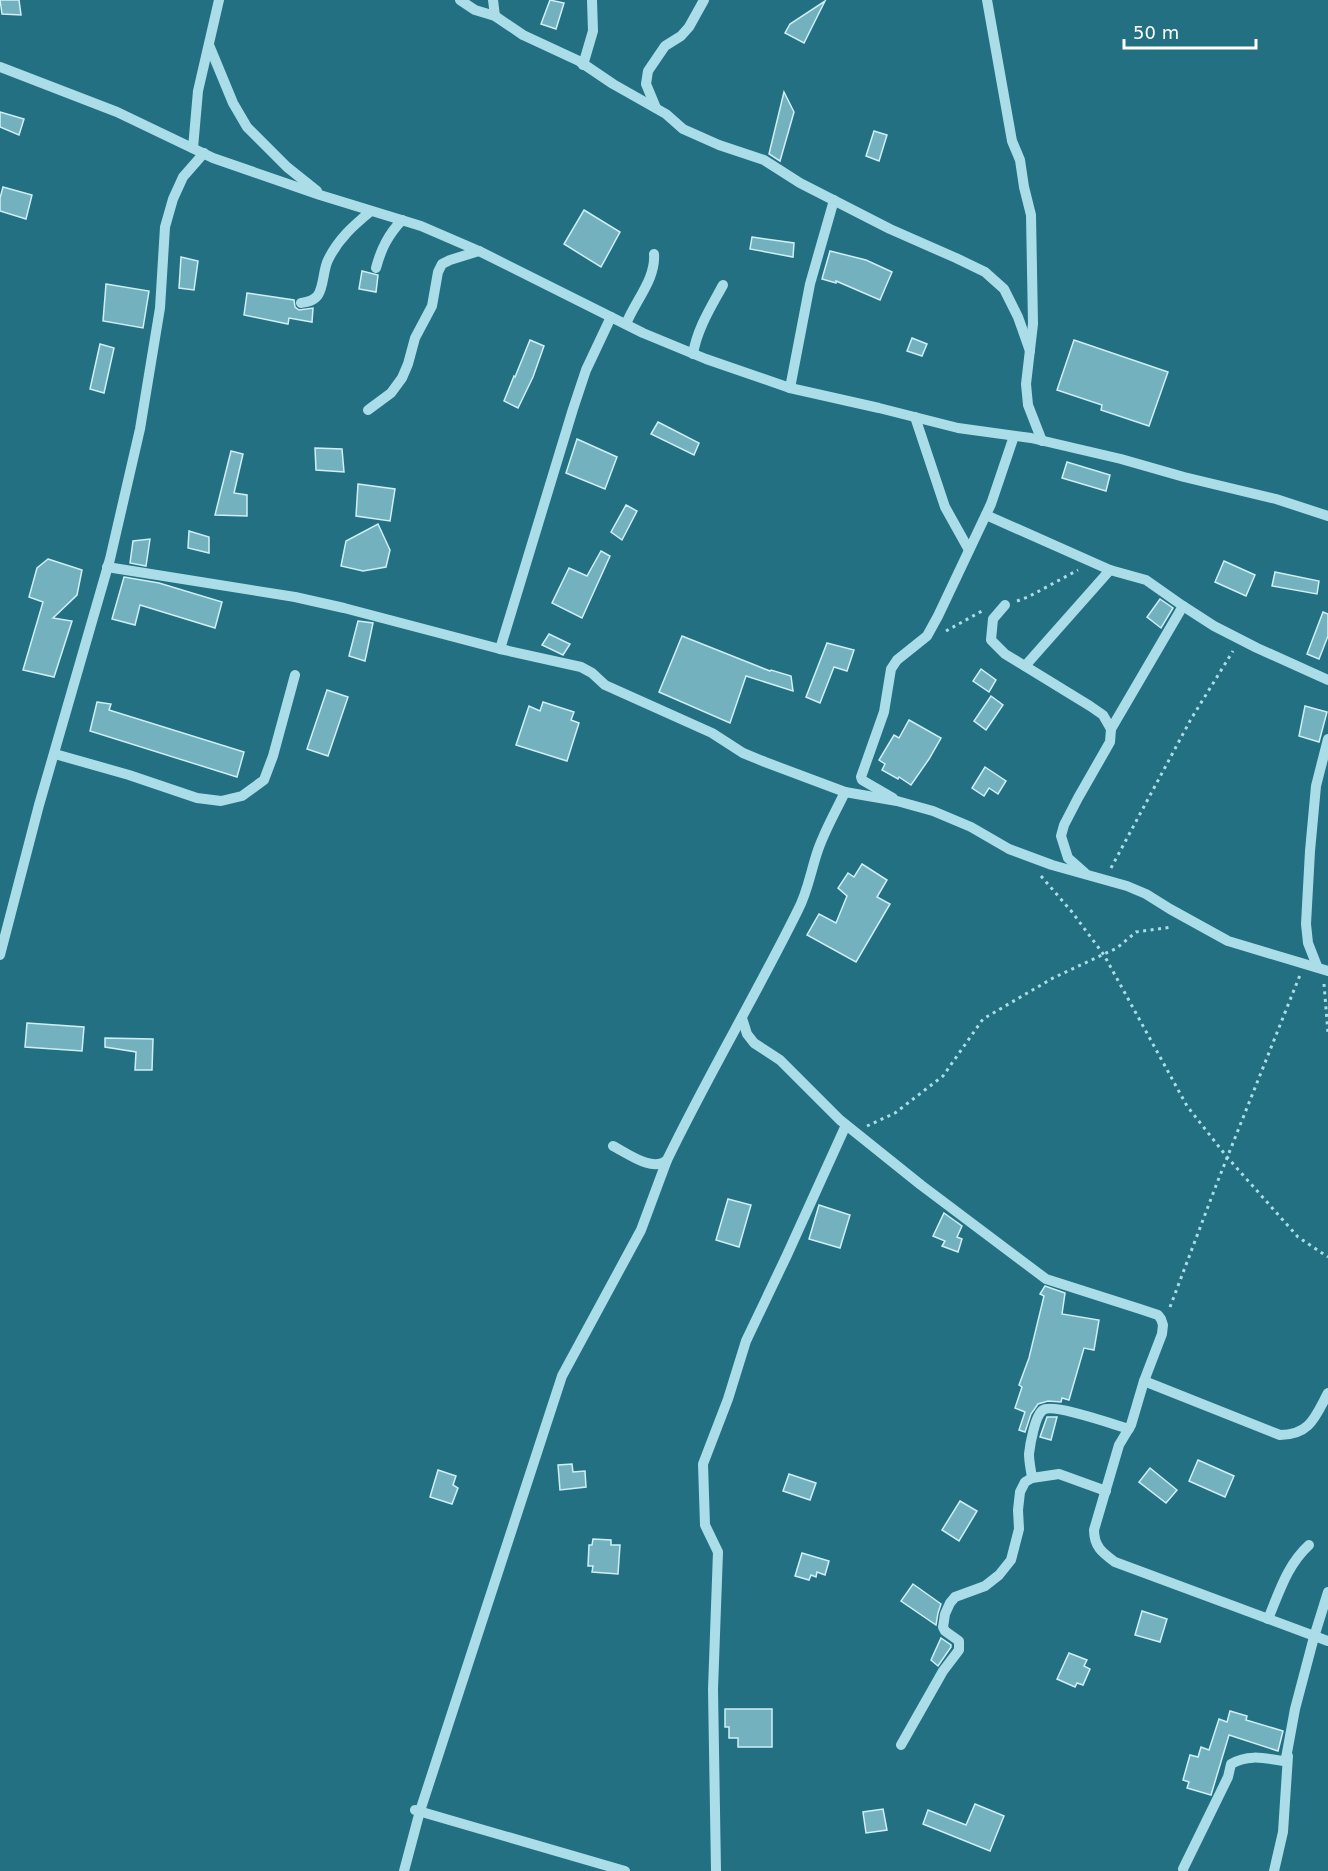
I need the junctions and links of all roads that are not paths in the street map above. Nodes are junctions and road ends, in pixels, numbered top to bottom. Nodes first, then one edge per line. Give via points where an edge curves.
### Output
1 (219, 0) edge
2 (459, 0) edge
3 (493, 0) edge
4 (592, 0) edge
5 (704, 0) edge
6 (987, 0) edge
7 (495, 16) junction
8 (209, 45) junction
9 (584, 65) junction
10 (0, 67) edge
11 (656, 108) junction
12 (193, 148) junction
13 (204, 153) junction
14 (325, 197) junction
15 (834, 200) junction
16 (371, 211) junction
17 (402, 220) junction
18 (479, 251) junction
19 (654, 254) dead end
20 (376, 268) dead end
21 (723, 285) dead end
22 (301, 303) dead end
23 (611, 317) junction
24 (626, 324) junction
25 (1030, 351) junction
26 (693, 354) junction
27 (789, 388) junction
28 (369, 410) dead end
29 (915, 417) junction
30 (1014, 436) junction
31 (1042, 441) junction
32 (986, 515) junction
33 (1328, 516) edge
34 (969, 550) junction
35 (107, 567) junction
36 (1110, 570) junction
37 (1005, 605) road end
38 (1183, 606) junction
39 (500, 649) junction
40 (1025, 666) junction
41 (295, 675) dead end
42 (1328, 680) edge
43 (1111, 729) junction
44 (1327, 745) edge
45 (54, 754) junction
46 (845, 792) junction
47 (897, 801) junction
48 (1086, 875) junction
49 (0, 955) edge
50 (1323, 969) edge
51 (742, 1018) junction
52 (850, 1129) junction
53 (613, 1146) dead end
54 (667, 1160) junction
55 (1144, 1381) junction
56 (1328, 1393) edge
57 (1129, 1429) junction
58 (1032, 1478) junction
59 (1106, 1491) junction
60 (1309, 1545) dead end
61 (1328, 1592) edge
62 (1268, 1620) junction
63 (1314, 1637) junction
64 (1328, 1641) edge
65 (901, 1745) dead end
66 (1288, 1750) junction
67 (417, 1810) junction
68 (593, 1866) edge
69 (1183, 1869) dead end
70 (404, 1871) edge
71 (625, 1871) edge
72 (716, 1871) edge
73 (1274, 1871) edge

1 - 8 street
2 - 7 street
3 - 7 street
4 - 9 street via 593,31
5 - 11 street via 689,27 665,46 648,70 646,84
6 - 25 street via 1012,141 1020,160 1031,215
7 - 9 street via 523,35
8 - 12 street via 198,91
8 - 14 street via 247,127 287,167
9 - 11 street
10 - 12 street via 117,112
11 - 15 street via 683,129 764,160
12 - 13 street
13 - 14 street
13 - 35 street via 183,177 165,227 160,308 140,429
14 - 16 street
15 - 25 street via 986,272 1004,289
15 - 27 street via 810,284
16 - 17 street
16 - 22 street via 340,241 328,260 318,295
17 - 18 street
17 - 20 street via 390,234
18 - 23 street
18 - 28 street via 442,264 432,306 415,338 402,378 391,393
19 - 24 street via 652,274
21 - 26 street via 700,328
23 - 24 street
23 - 39 street via 576,399
24 - 26 street
25 - 31 street via 1028,405
26 - 27 street
27 - 29 street
29 - 30 street
29 - 34 street via 945,507
30 - 31 street
30 - 32 street
31 - 33 street
32 - 34 street
32 - 36 street
34 - 47 street via 927,636 891,669 884,712 861,777
35 - 39 street via 295,597
35 - 45 street
36 - 38 street via 1146,580
36 - 40 street
37 - 40 street via 993,619 990,640
38 - 42 street via 1214,626
38 - 43 street
39 - 46 street via 581,667 604,685 712,733 743,753
40 - 43 street via 1103,715
41 - 45 street via 264,780 242,796 221,801 197,798
43 - 48 street via 1110,742 1061,836 1068,858
44 - 50 street via 1316,786 1306,924 1308,943
45 - 49 street
46 - 47 street
46 - 51 street via 822,841 800,908
47 - 48 street via 961,823 1009,849
48 - 50 street via 1146,894 1228,941
51 - 52 street via 754,1043 780,1060
51 - 54 street
52 - 55 street via 1046,1279 1158,1316 1162,1334
52 - 72 street via 746,1341 704,1464 705,1525 717,1552 713,1689
53 - 54 street via 644,1162 657,1165
54 - 67 street via 641,1230 562,1376
55 - 56 street via 1280,1435 1293,1435 1307,1428
55 - 57 street
57 - 58 street via 1051,1407 1043,1410 1029,1452
57 - 59 street via 1119,1445
58 - 59 street via 1059,1474
58 - 65 street via 1020,1492 1019,1529 1011,1560 985,1586 955,1597 950,1603 943,1627 959,1641 959,1650
59 - 62 street via 1094,1538 1106,1556
60 - 62 street via 1290,1569
61 - 63 street
62 - 63 street
63 - 64 street
63 - 66 street
66 - 69 street via 1283,1761 1244,1757 1231,1764
66 - 73 street via 1283,1832
67 - 68 street
67 - 70 street
68 - 71 street

